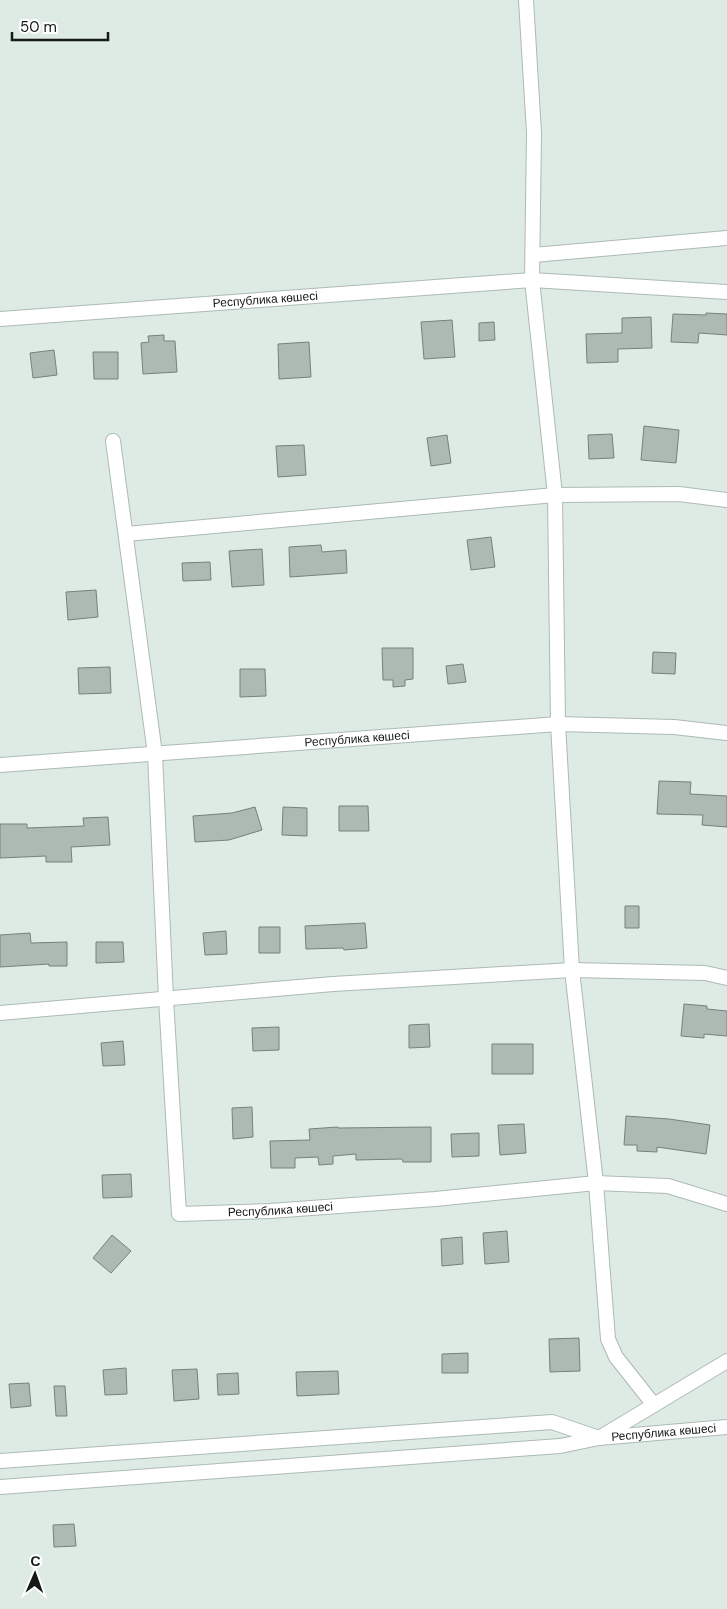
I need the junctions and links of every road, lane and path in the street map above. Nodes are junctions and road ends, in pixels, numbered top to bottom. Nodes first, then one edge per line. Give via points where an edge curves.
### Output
1 (526, 0) edge
2 (727, 238) edge
3 (533, 255) junction
4 (532, 280) junction
5 (727, 292) edge
6 (0, 319) edge
7 (113, 440) dead end
8 (555, 494) junction
9 (727, 500) edge
10 (126, 534) junction
11 (558, 724) junction
12 (727, 733) edge
13 (155, 754) junction
14 (0, 765) edge
15 (572, 970) junction
16 (727, 978) edge
17 (166, 999) junction
18 (0, 1013) edge
19 (596, 1183) junction
20 (727, 1204) edge
21 (727, 1361) edge
22 (654, 1405) junction
23 (727, 1427) edge
24 (600, 1438) junction
25 (0, 1461) edge
26 (0, 1486) edge

1 - 3 street via 534,133
2 - 3 street
3 - 4 street
4 - 5 street, Республика көшесі
4 - 6 street, Республика көшесі
4 - 8 street
7 - 10 street, Республика көшесі
8 - 9 street via 679,494
8 - 10 street
8 - 11 street
10 - 13 street, Республика көшесі
11 - 12 street, Республика көшесі via 674,726
11 - 13 street, Республика көшесі
11 - 15 street
13 - 14 street, Республика көшесі
13 - 17 street, Республика көшесі
15 - 16 street via 705,973
15 - 17 street via 333,984
15 - 19 street
17 - 18 street
17 - 19 street, Республика көшесі via 179,1214 425,1200
19 - 20 street, Республика көшесі via 668,1186
19 - 22 street via 608,1339 616,1357
21 - 22 street, Республика көшесі
22 - 24 street, Республика көшесі
23 - 24 street, Республика көшесі
24 - 25 street, Республика көшесі via 552,1422
24 - 26 street via 560,1446

